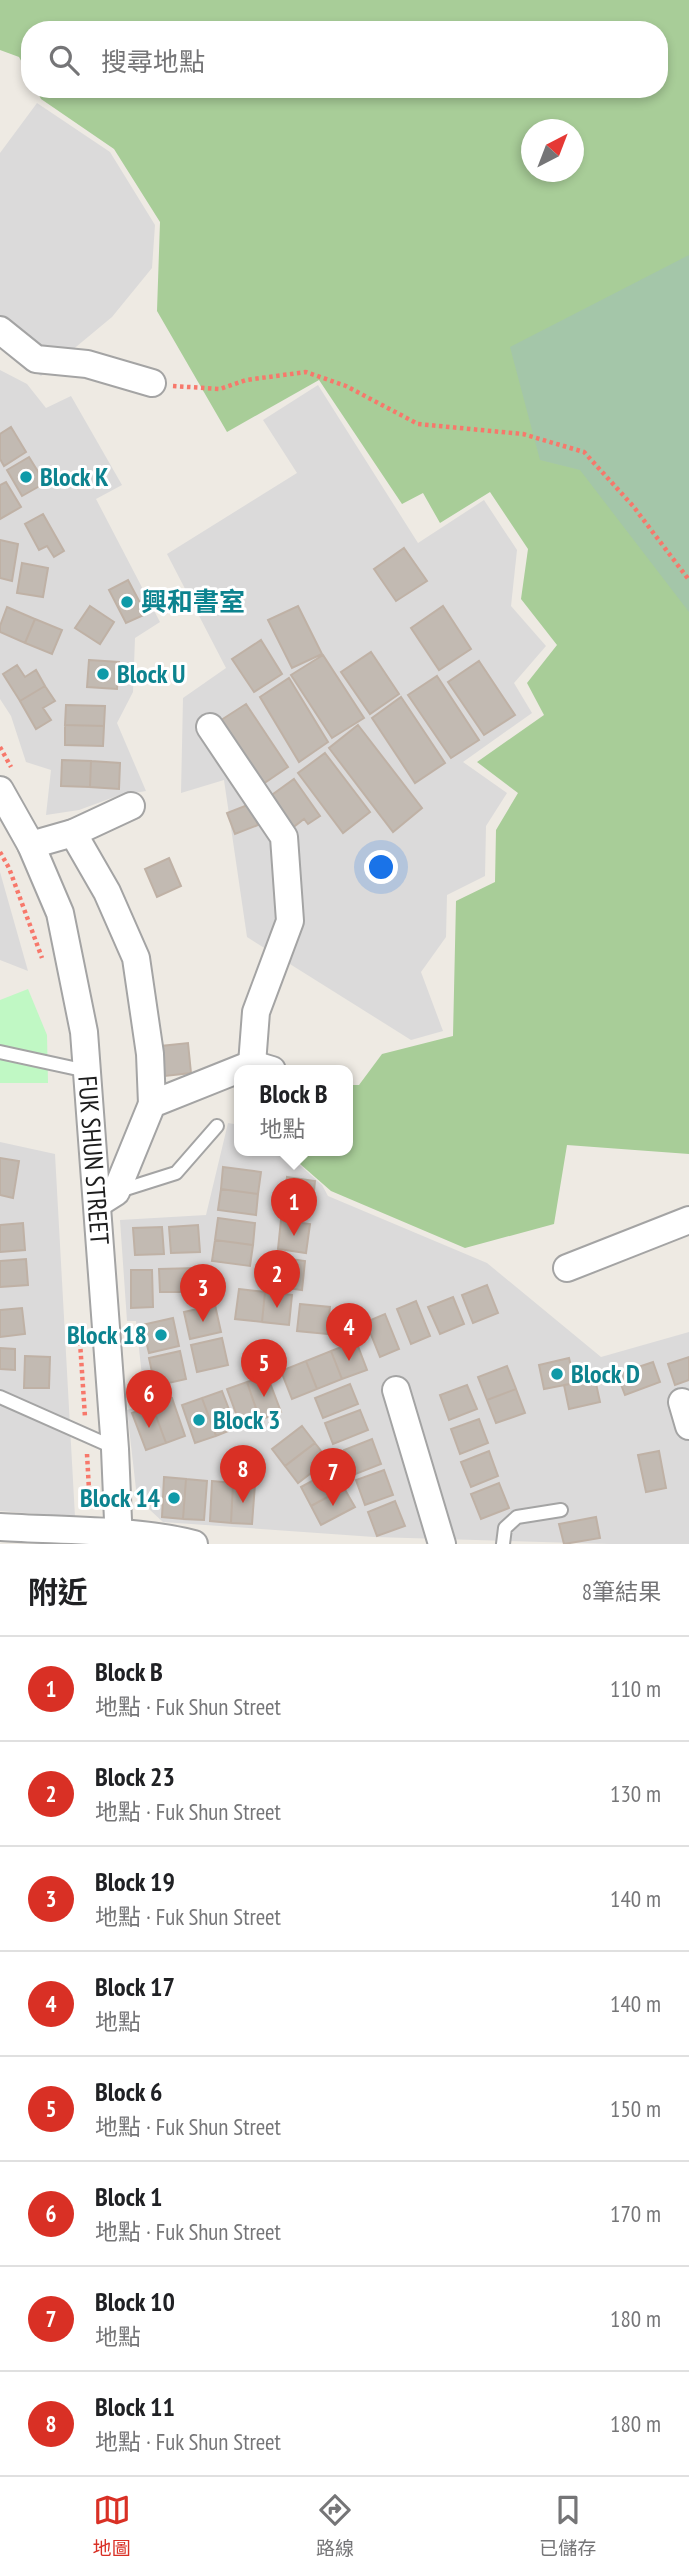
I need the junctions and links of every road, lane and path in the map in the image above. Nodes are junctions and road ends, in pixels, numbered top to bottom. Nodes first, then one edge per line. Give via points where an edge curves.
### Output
1 (0, 330) edge
2 (152, 383) joint
3 (689, 580) edge
4 (210, 727) dead end
5 (0, 790) edge
6 (131, 806) dead end
7 (73, 833) junction
8 (31, 845) junction
9 (0, 852) edge
10 (43, 960) dead end
11 (0, 1052) edge
12 (262, 1065) edge
13 (87, 1071) junction
14 (234, 1076) edge
15 (152, 1104) junction
16 (217, 1126) dead end
17 (106, 1198) junction
18 (689, 1220) edge
19 (567, 1268) dead end
20 (80, 1339) dead end
21 (396, 1390) dead end
22 (0, 1397) edge
23 (86, 1435) junction
24 (115, 1449) junction
25 (561, 1510) dead end
26 (0, 1527) edge
27 (92, 1532) junction
28 (119, 1539) edge
29 (194, 1544) edge
30 (442, 1544) edge
31 (503, 1544) edge

1 - 2 street via 36,359 87,364
2 - 3 path via 220,389 246,380 306,372 346,386 418,424 523,434 584,452 633,506
4 - 12 street via 284,837 290,921 256,1012
5 - 8 street, FUK SHUN STREET
6 - 7 street
7 - 8 street
7 - 15 street via 107,892 135,958 150,1054
8 - 13 street, FUK SHUN STREET via 60,913 84,1032
9 - 10 path
11 - 13 lane
13 - 17 street, FUK SHUN STREET
14 - 15 street
15 - 17 street
16 - 17 lane via 176,1173
17 - 24 street, FUK SHUN STREET
18 - 19 street
20 - 23 path
21 - 30 street
22 - 23 lane
23 - 24 lane
23 - 27 path
24 - 28 street, FUK SHUN STREET
25 - 31 lane via 517,1517 505,1528
26 - 27 street
27 - 28 street
28 - 29 street

